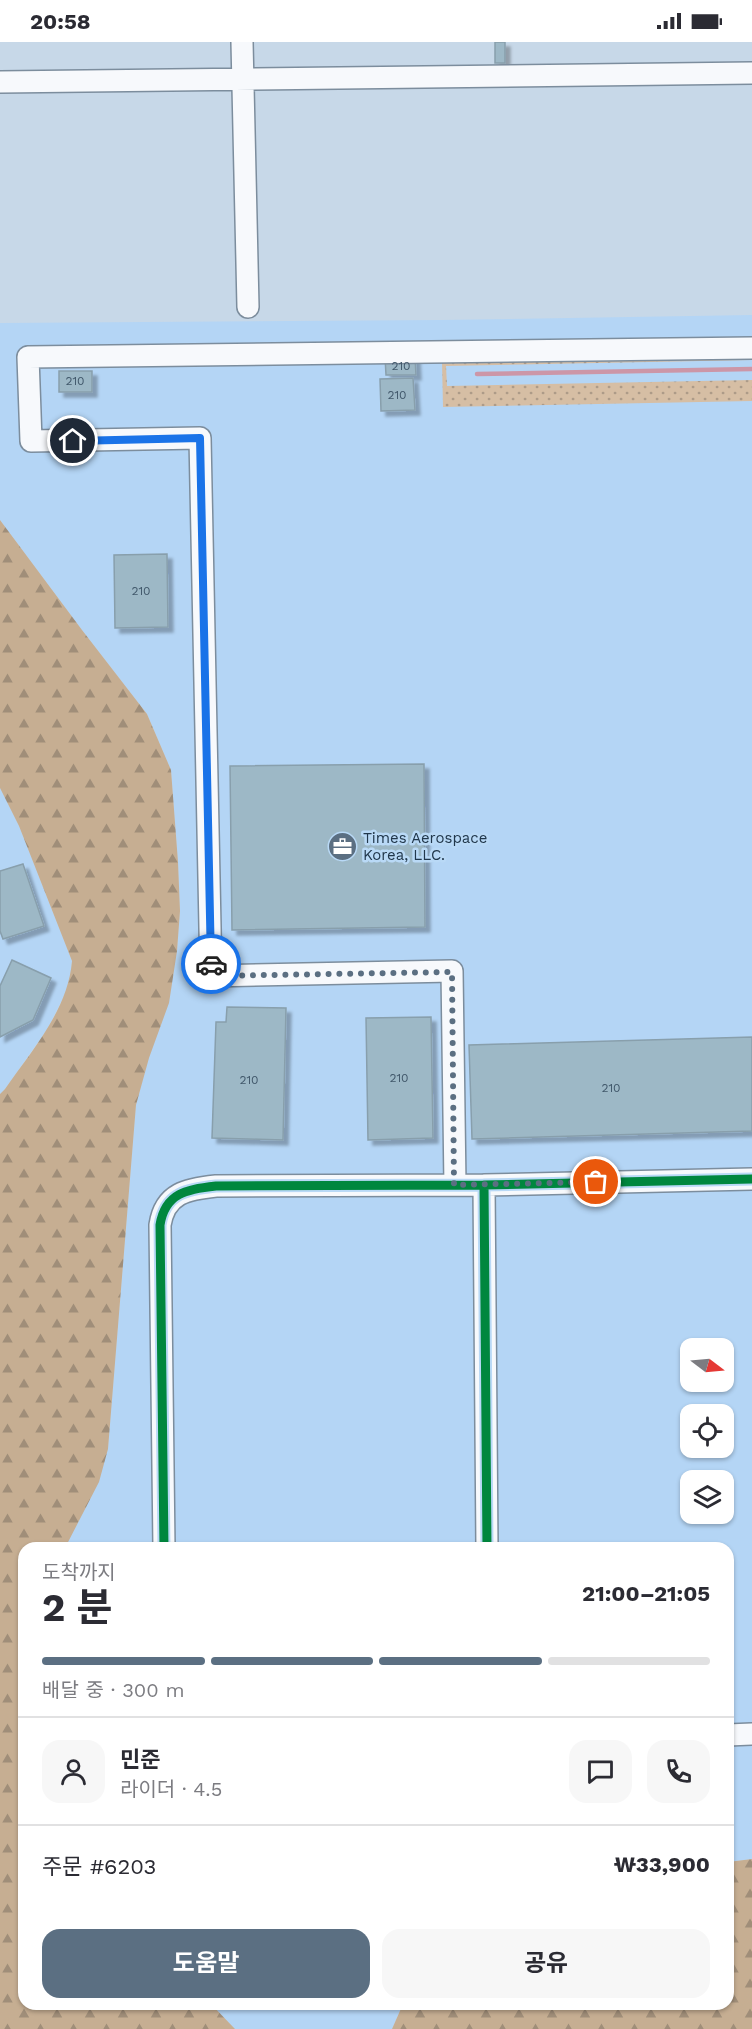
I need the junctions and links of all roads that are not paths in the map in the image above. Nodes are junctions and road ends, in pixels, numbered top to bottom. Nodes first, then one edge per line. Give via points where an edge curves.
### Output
1 (242, 42) edge
2 (752, 73) edge
3 (243, 79) junction
4 (0, 82) edge
5 (248, 307) dead end
6 (752, 348) edge
7 (752, 1179) edge
8 (454, 1185) junction
9 (484, 1185) junction
10 (164, 1542) edge
11 (487, 1542) edge
12 (752, 1734) edge
13 (734, 1735) edge

1 - 3 street
2 - 3 street
3 - 4 street
3 - 5 street
6 - 8 street via 28,357 31,441 200,438 211,976 452,972
7 - 9 street
8 - 9 street
8 - 10 street via 216,1186 185,1191 166,1204 159,1249
9 - 11 street
12 - 13 street

